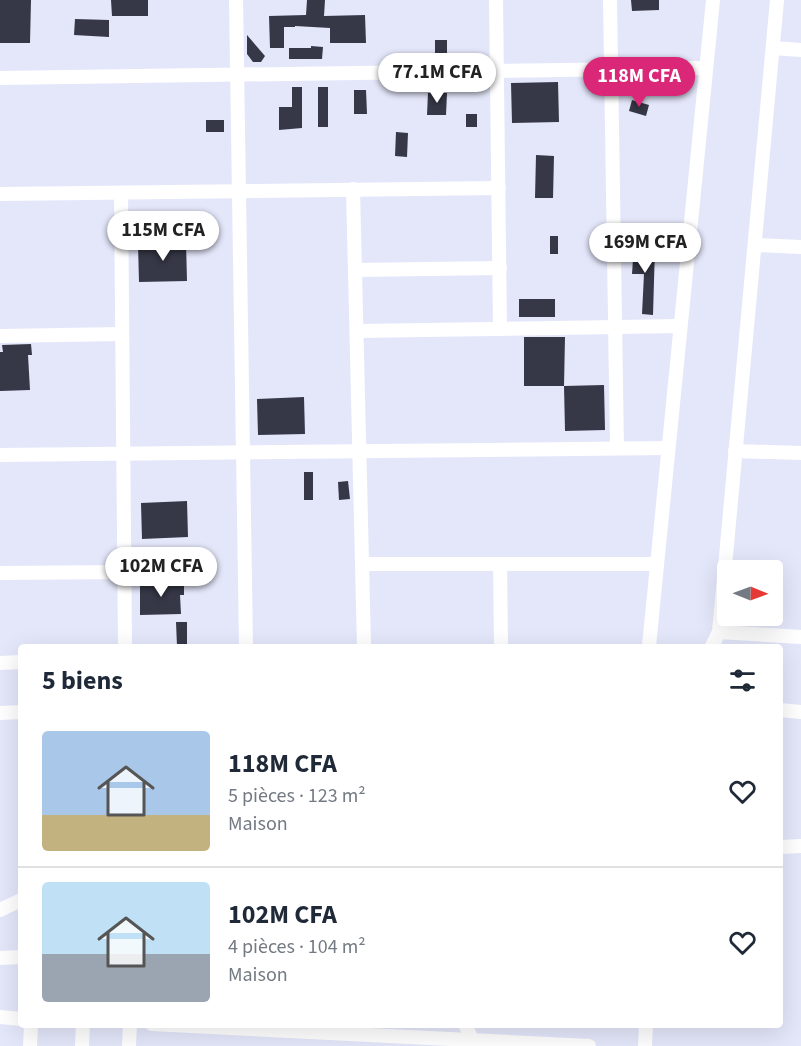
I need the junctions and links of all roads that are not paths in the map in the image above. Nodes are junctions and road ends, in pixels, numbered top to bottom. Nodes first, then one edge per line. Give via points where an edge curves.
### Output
1 (236, 0) edge
2 (496, 0) edge
3 (610, 0) edge
4 (712, 0) edge
5 (777, 0) edge
6 (773, 48) junction
7 (801, 50) edge
8 (706, 68) junction
9 (611, 69) junction
10 (497, 70) junction
11 (237, 74) junction
12 (0, 78) edge
13 (499, 188) junction
14 (353, 189) junction
15 (239, 191) junction
16 (121, 193) junction
17 (0, 194) edge
18 (754, 244) junction
19 (801, 247) edge
20 (500, 268) junction
21 (355, 270) junction
22 (680, 326) junction
23 (615, 327) junction
24 (501, 329) junction
25 (357, 331) junction
26 (123, 334) junction
27 (0, 336) edge
28 (616, 448) junction
29 (668, 448) junction
30 (359, 451) junction
31 (243, 452) junction
32 (735, 452) junction
33 (801, 453) edge
34 (124, 454) junction
35 (0, 455) edge
36 (362, 564) junction
37 (500, 564) junction
38 (657, 564) junction
39 (124, 572) junction
40 (0, 573) edge
41 (719, 632) junction
42 (801, 637) edge
43 (125, 644) edge
44 (246, 644) edge
45 (364, 644) edge
46 (501, 644) edge
47 (649, 644) edge
48 (713, 644) edge
49 (18, 662) edge
50 (0, 663) edge
51 (783, 710) edge
52 (18, 711) edge
53 (0, 712) edge
54 (801, 712) edge
55 (801, 846) edge
56 (783, 847) edge
57 (18, 901) edge
58 (0, 910) edge
59 (18, 957) edge
60 (0, 958) edge
61 (0, 1017) edge
62 (18, 1019) edge
63 (31, 1028) edge
64 (83, 1028) edge
65 (130, 1028) edge
66 (262, 1028) edge
67 (467, 1028) edge
68 (646, 1028) edge
69 (290, 1031) junction
70 (472, 1040) junction
71 (30, 1046) edge
72 (82, 1046) edge
73 (129, 1046) edge
74 (289, 1046) edge
75 (589, 1046) edge
76 (645, 1046) edge

1 - 11 street
2 - 10 street
3 - 9 street
4 - 8 street
5 - 6 street
6 - 7 street
6 - 18 street
8 - 9 street
8 - 22 street
9 - 10 street
9 - 23 street
10 - 11 street
10 - 13 street
11 - 12 street
11 - 15 street
13 - 14 street
13 - 20 street
14 - 15 street
14 - 21 street
15 - 16 street
15 - 31 street
16 - 17 street
16 - 26 street
18 - 19 street
18 - 32 street
20 - 21 street
20 - 24 street
21 - 25 street
22 - 23 street
22 - 29 street
23 - 24 street
23 - 28 street
24 - 25 street
25 - 30 street
26 - 27 street
26 - 34 street
28 - 29 street
28 - 30 street
29 - 38 street
30 - 31 street
30 - 36 street
31 - 34 street
31 - 44 street
32 - 33 street
32 - 41 street
34 - 35 street
34 - 39 street
36 - 37 street
36 - 45 street
37 - 38 street
37 - 46 street
38 - 47 street
39 - 40 street
39 - 43 street
41 - 42 street
41 - 48 street
49 - 50 street
51 - 54 street
52 - 53 street
55 - 56 street
57 - 58 street
59 - 60 street
61 - 62 street
63 - 71 street
64 - 72 street
65 - 73 street
66 - 69 street
67 - 70 street
68 - 76 street
69 - 70 street
69 - 74 street
70 - 75 street

